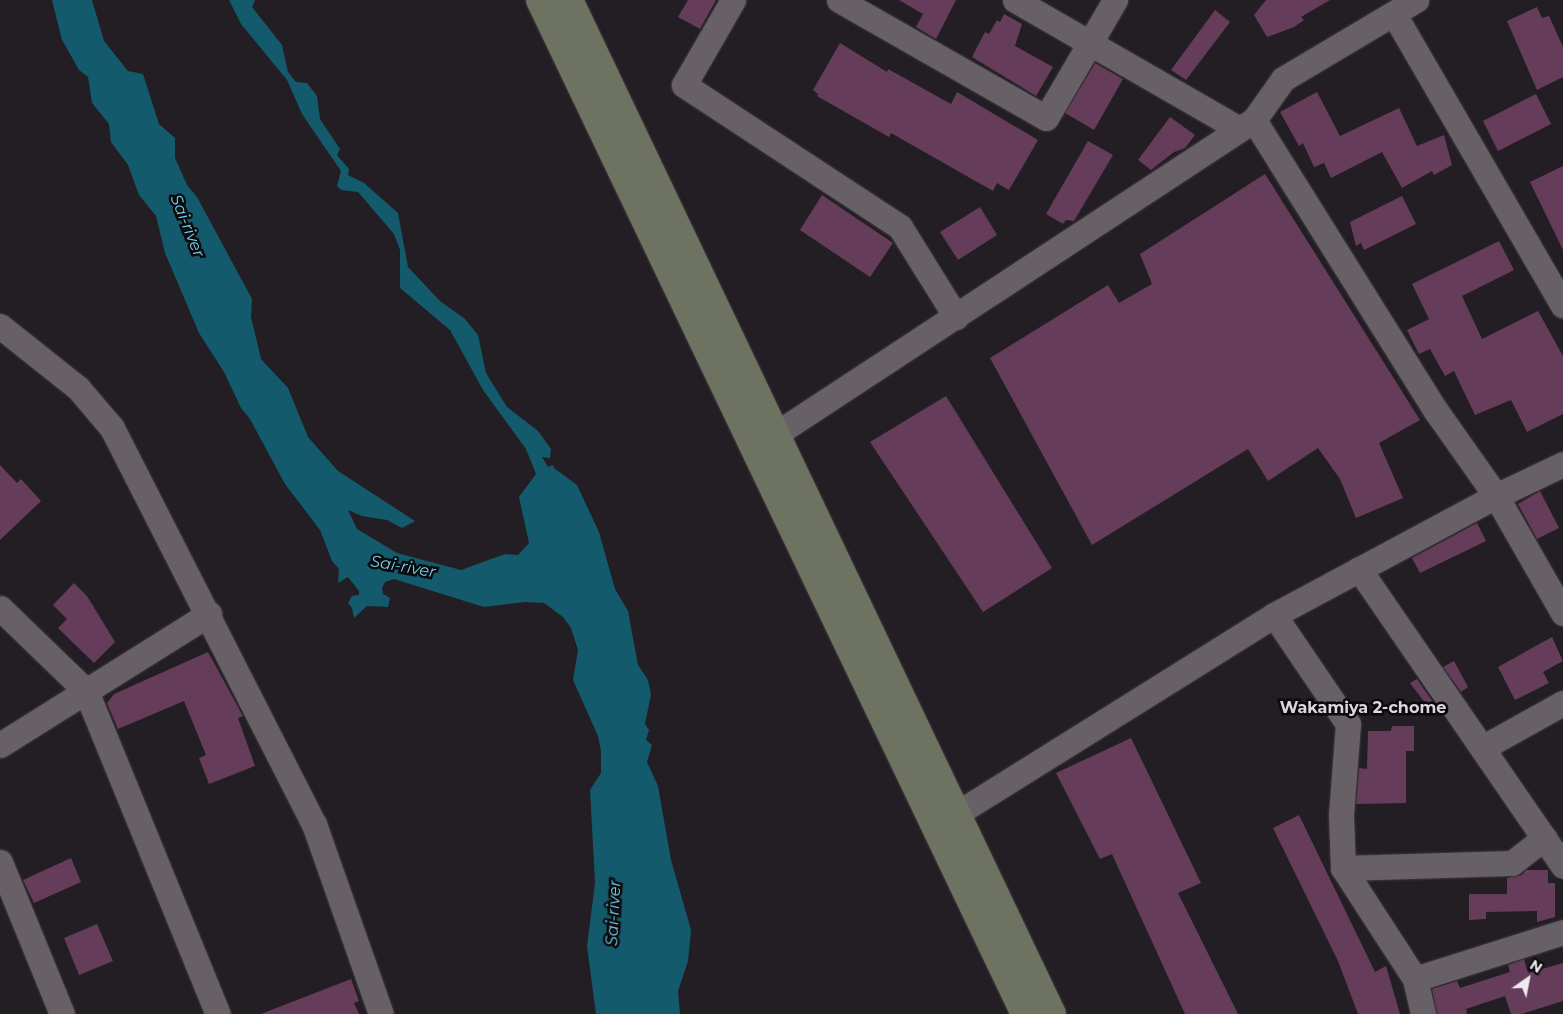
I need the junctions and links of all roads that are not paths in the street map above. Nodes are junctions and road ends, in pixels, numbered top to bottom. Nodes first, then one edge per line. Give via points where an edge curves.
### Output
1 (540, 0) edge
2 (569, 0) edge
3 (733, 0) edge
4 (839, 0) edge
5 (1015, 0) edge
6 (1115, 0) edge
7 (1416, 0) edge
8 (1394, 14) junction
9 (1093, 43) junction
10 (1246, 125) junction
11 (1563, 305) edge
12 (956, 316) junction
13 (0, 326) edge
14 (765, 440) junction
15 (1563, 464) edge
16 (1496, 496) junction
17 (1360, 569) junction
18 (0, 608) edge
19 (1563, 613) edge
20 (209, 614) junction
21 (1274, 615) junction
22 (86, 690) junction
23 (1563, 703) edge
24 (0, 744) edge
25 (1482, 748) junction
26 (947, 819) junction
27 (1544, 838) junction
28 (0, 862) edge
29 (1563, 866) edge
30 (1343, 868) junction
31 (1563, 932) edge
32 (1415, 980) junction
33 (62, 1014) edge
34 (218, 1014) edge
35 (381, 1014) edge
36 (1025, 1014) edge
37 (1052, 1014) edge
38 (1423, 1014) edge

1 - 14 street
2 - 14 street
3 - 12 street via 684,85 900,227
4 - 9 street via 1046,118
5 - 9 street
6 - 9 street
7 - 8 street
8 - 10 street via 1283,78
8 - 11 street
9 - 10 street
10 - 12 street
10 - 16 street via 1436,412
12 - 14 street
13 - 20 street via 78,388 112,428
14 - 26 street
15 - 16 street
16 - 17 street
16 - 19 street
17 - 21 street
17 - 25 street
18 - 22 street
20 - 22 street
20 - 35 street via 314,824
21 - 26 street
21 - 30 street via 1348,724 1341,816
22 - 24 street
22 - 34 street
23 - 25 street
25 - 27 street
26 - 36 street
26 - 37 street
27 - 29 street
27 - 30 street via 1512,863
28 - 33 street
30 - 32 street
31 - 32 street
32 - 38 street

